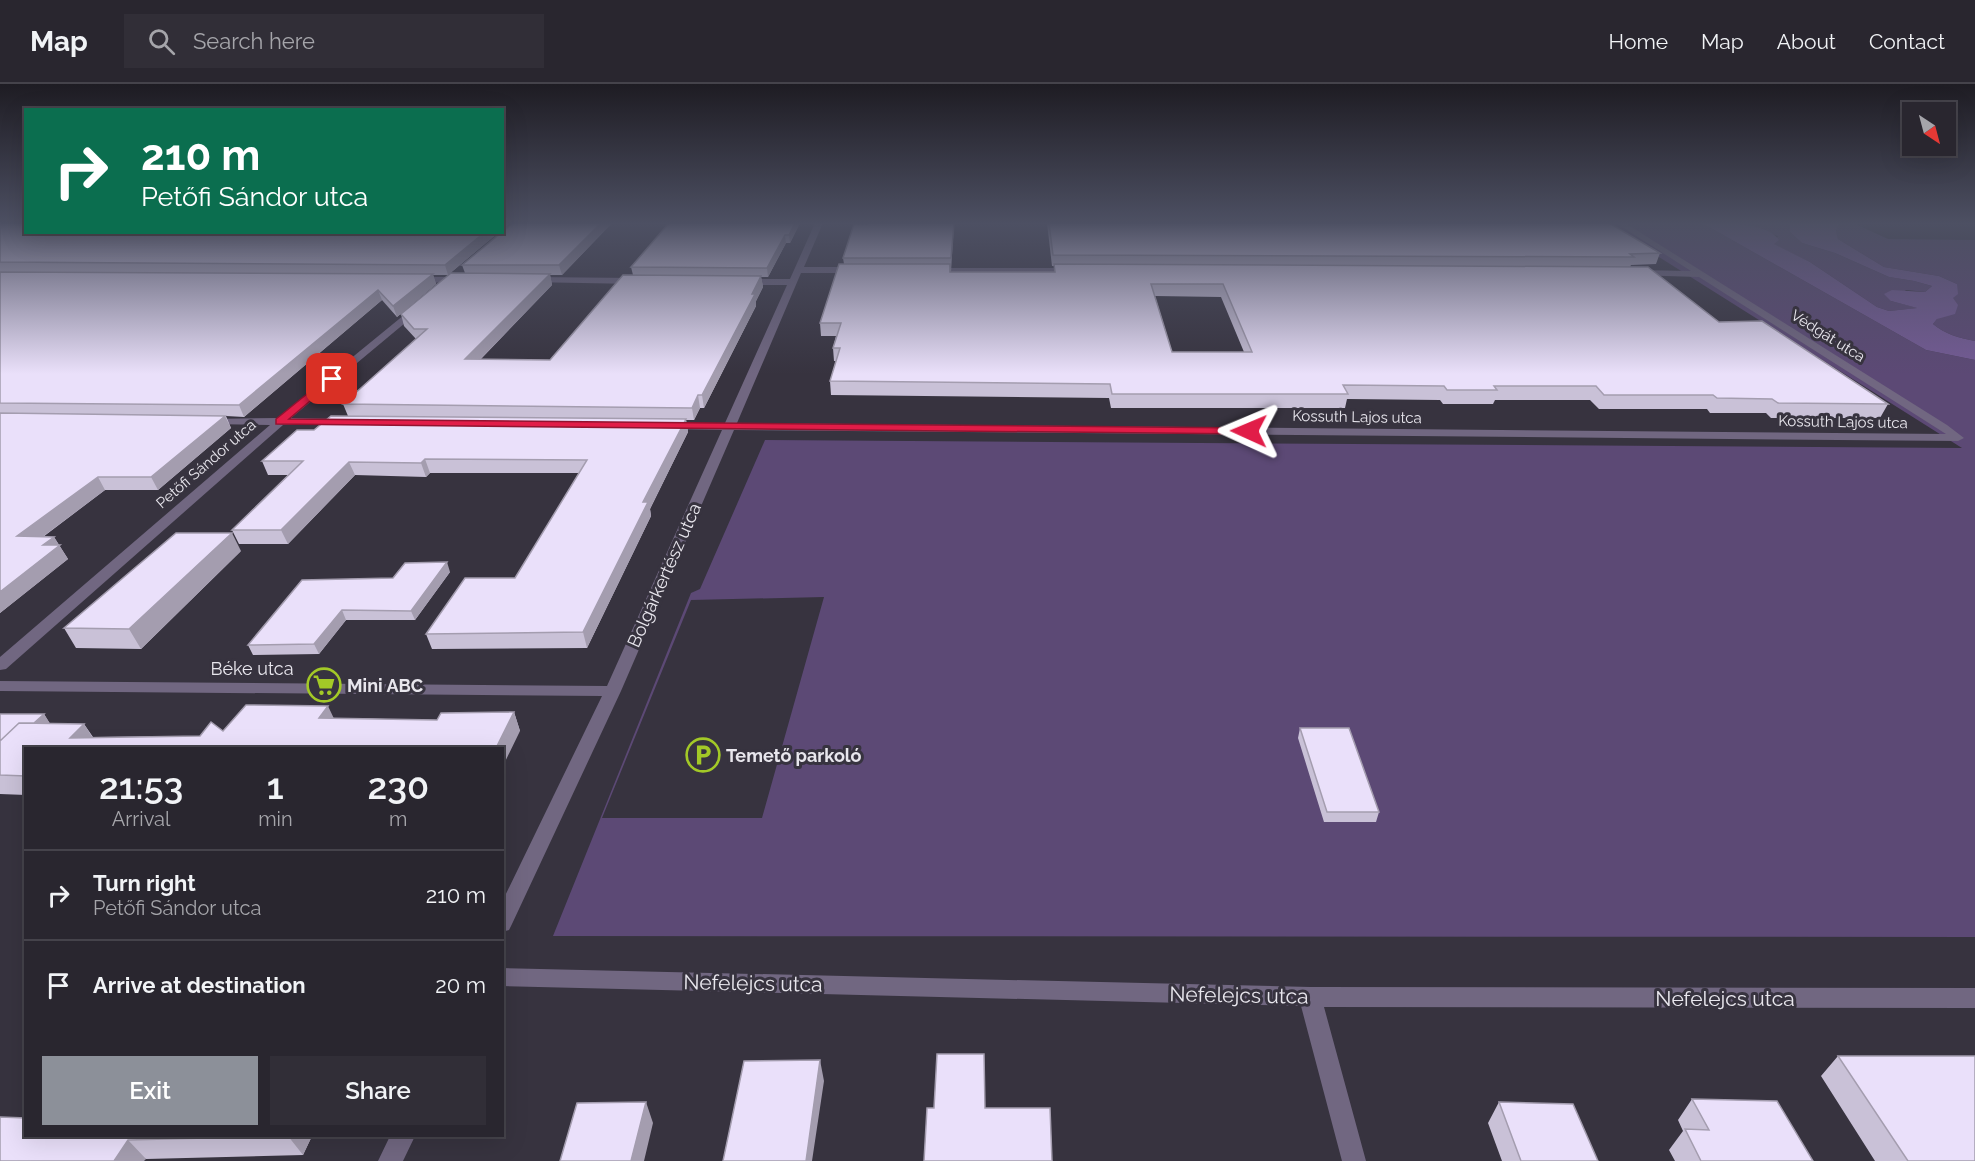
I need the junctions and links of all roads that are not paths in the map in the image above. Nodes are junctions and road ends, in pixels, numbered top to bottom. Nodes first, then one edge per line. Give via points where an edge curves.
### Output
1 (461, 273) edge
2 (796, 273) edge
3 (829, 273) edge
4 (1648, 273) edge
5 (1701, 274) joint
6 (795, 276) junction
7 (405, 279) edge
8 (453, 280) junction
9 (476, 280) edge
10 (523, 280) edge
11 (652, 281) edge
12 (734, 282) edge
13 (444, 287) edge
14 (425, 302) edge
15 (198, 421) edge
16 (280, 422) junction
17 (351, 422) edge
18 (658, 425) edge
19 (729, 426) junction
20 (1958, 438) joint
21 (0, 664) edge
22 (0, 686) edge
23 (613, 691) junction
24 (504, 920) edge
25 (504, 977) edge
26 (1310, 997) junction
27 (1975, 998) edge
28 (402, 1137) edge
29 (390, 1161) edge
30 (1354, 1161) edge

1 - 8 street
2 - 6 street, Bolgárkertész utca
3 - 6 street
4 - 5 street
5 - 20 street, Védgát utca
6 - 12 street
6 - 19 street, Bolgárkertész utca
7 - 8 street
8 - 9 street
8 - 13 street
10 - 11 street
14 - 16 street, Petőfi Sándor utca
15 - 16 street
16 - 17 street
16 - 21 street, Petőfi Sándor utca
18 - 19 street, Kossuth Lajos utca
19 - 20 street, Kossuth Lajos utca
19 - 23 street, Bolgárkertész utca
22 - 23 street, Béke utca
23 - 24 street, Bolgárkertész utca
25 - 26 street, Nefelejcs utca
26 - 27 street, Nefelejcs utca
26 - 30 street
28 - 29 street

